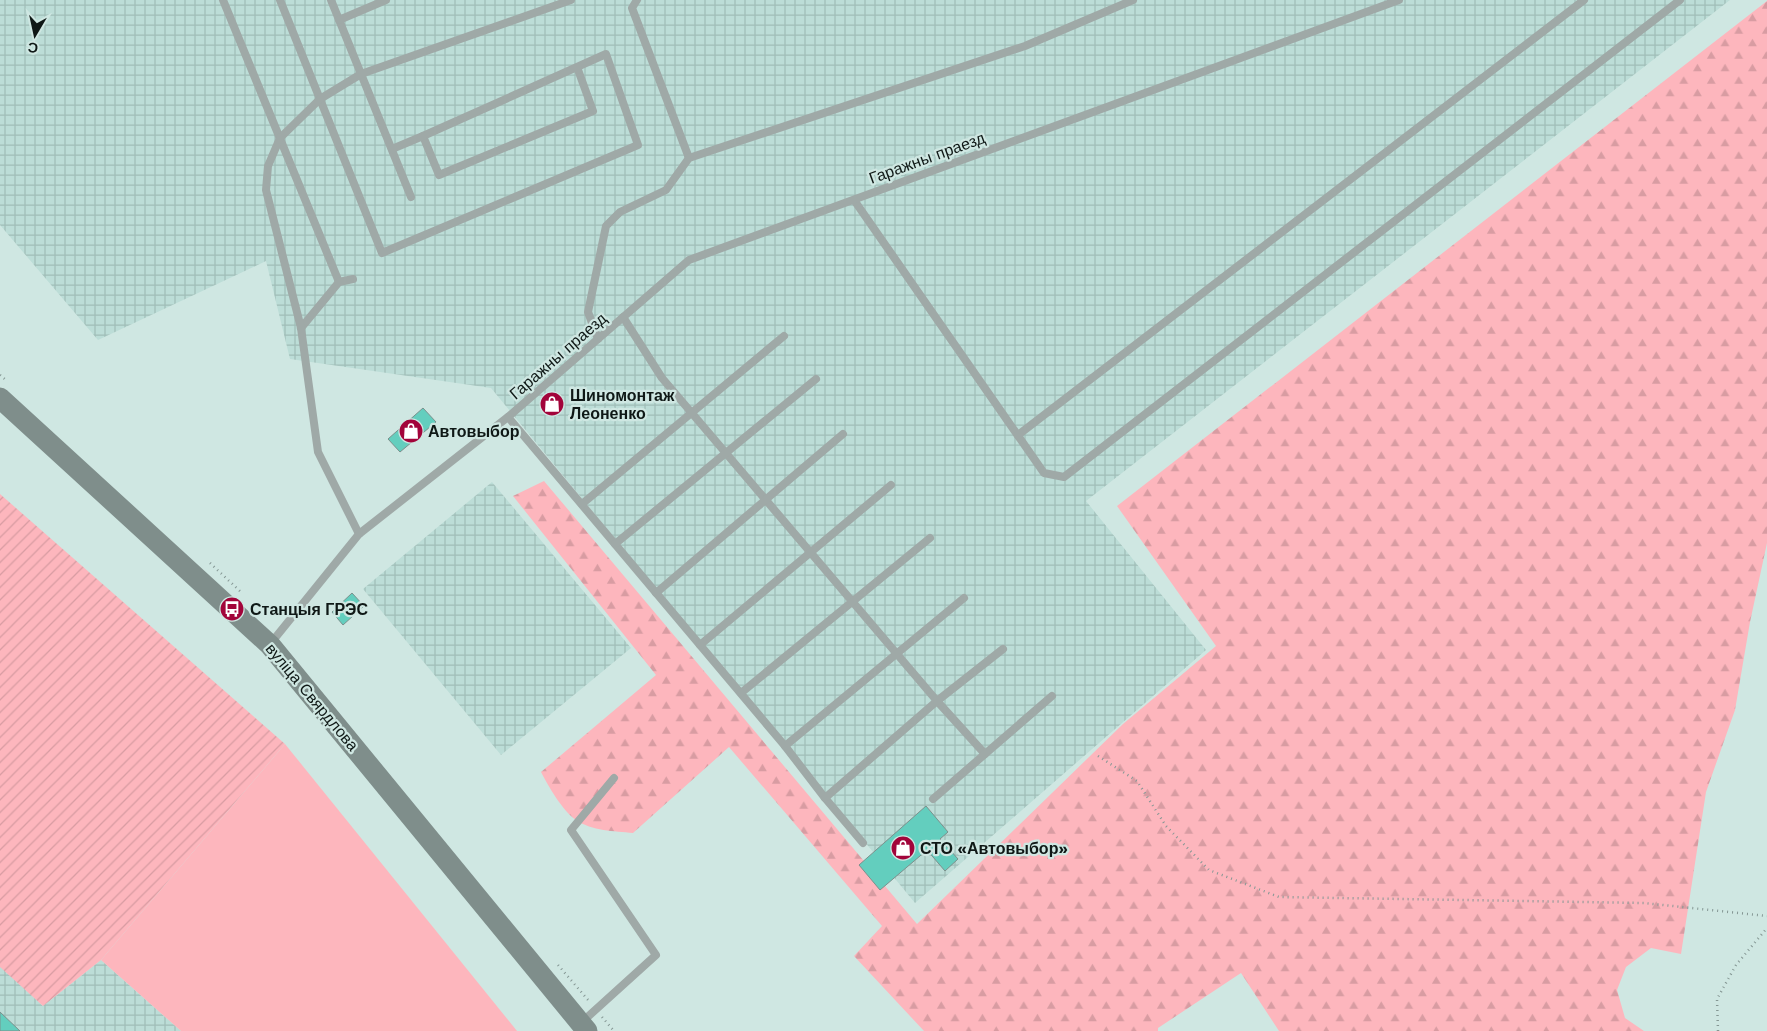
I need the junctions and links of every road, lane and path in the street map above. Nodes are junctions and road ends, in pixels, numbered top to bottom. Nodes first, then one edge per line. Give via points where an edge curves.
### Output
1 (223, 0) edge
2 (280, 0) edge
3 (332, 0) edge
4 (386, 0) edge
5 (571, 0) edge
6 (636, 0) edge
7 (1133, 0) edge
8 (1399, 0) edge
9 (1584, 0) edge
10 (1680, 0) edge
11 (367, 4) edge
12 (340, 20) junction
13 (577, 68) junction
14 (361, 74) junction
15 (320, 99) junction
16 (423, 136) junction
17 (280, 138) junction
18 (392, 149) junction
19 (689, 158) junction
20 (411, 197) dead end
21 (854, 200) junction
22 (352, 279) dead end
23 (339, 282) junction
24 (623, 317) junction
25 (301, 328) junction
26 (784, 336) dead end
27 (598, 340) junction
28 (816, 379) dead end
29 (0, 398) edge
30 (692, 412) junction
31 (508, 417) junction
32 (843, 434) dead end
33 (1018, 435) junction
34 (726, 453) junction
35 (891, 485) dead end
36 (766, 500) junction
37 (582, 504) junction
38 (359, 534) junction
39 (930, 538) dead end
40 (615, 544) junction
41 (810, 552) junction
42 (656, 593) junction
43 (964, 598) dead end
44 (852, 602) junction
45 (270, 644) junction
46 (700, 644) junction
47 (1003, 649) dead end
48 (897, 654) junction
49 (741, 693) junction
50 (1052, 696) dead end
51 (937, 701) junction
52 (786, 746) junction
53 (984, 754) junction
54 (1098, 756) dead end
55 (614, 778) dead end
56 (825, 798) junction
57 (933, 798) dead end
58 (863, 843) dead end
59 (1767, 916) edge
60 (1767, 928) edge
61 (584, 1027) edge
62 (1718, 1031) edge

1 - 17 lane
2 - 15 lane
3 - 12 lane
4 - 11 lane
5 - 14 lane
6 - 19 lane via 632,8
7 - 19 lane via 1025,46
8 - 21 lane, Гаражны праезд
9 - 33 lane
10 - 33 lane via 1064,477 1044,473
11 - 12 lane
12 - 14 lane
13 - 15 lane via 606,54 638,145 382,254
13 - 16 lane
13 - 16 lane via 593,111 439,175
14 - 15 lane
14 - 18 lane
15 - 17 lane
16 - 18 lane
17 - 23 lane
17 - 25 lane via 268,166 266,190
18 - 20 lane
19 - 27 lane via 666,190 620,212 606,226 588,312
21 - 24 lane, Гаражны праезд via 688,260
21 - 33 lane
22 - 23 lane
23 - 25 lane
24 - 27 lane, Гаражны праезд
24 - 30 lane via 662,378
25 - 38 lane via 318,452
26 - 30 lane
27 - 31 lane, Гаражны праезд
28 - 34 lane
29 - 45 main road, вуліца Свярдлова
30 - 34 lane
30 - 37 lane
31 - 37 lane
31 - 38 lane, Гаражны праезд
32 - 36 lane
34 - 36 lane
34 - 40 lane
35 - 41 lane
36 - 41 lane
36 - 42 lane
37 - 40 lane
38 - 45 lane, Гаражны праезд
39 - 44 lane
40 - 42 lane
41 - 44 lane
41 - 46 lane
42 - 46 lane
43 - 48 lane
44 - 48 lane
44 - 49 lane
45 - 61 main road, вуліца Свярдлова
46 - 49 lane
47 - 51 lane
48 - 51 lane
48 - 52 lane
49 - 52 lane
50 - 53 lane
51 - 53 lane
51 - 56 lane
52 - 56 lane
53 - 57 lane
54 - 59 path via 1137,781 1166,826 1210,870 1279,897 1644,904
55 - 61 lane via 571,830 656,955
56 - 58 lane
60 - 62 path via 1736,965 1717,999

